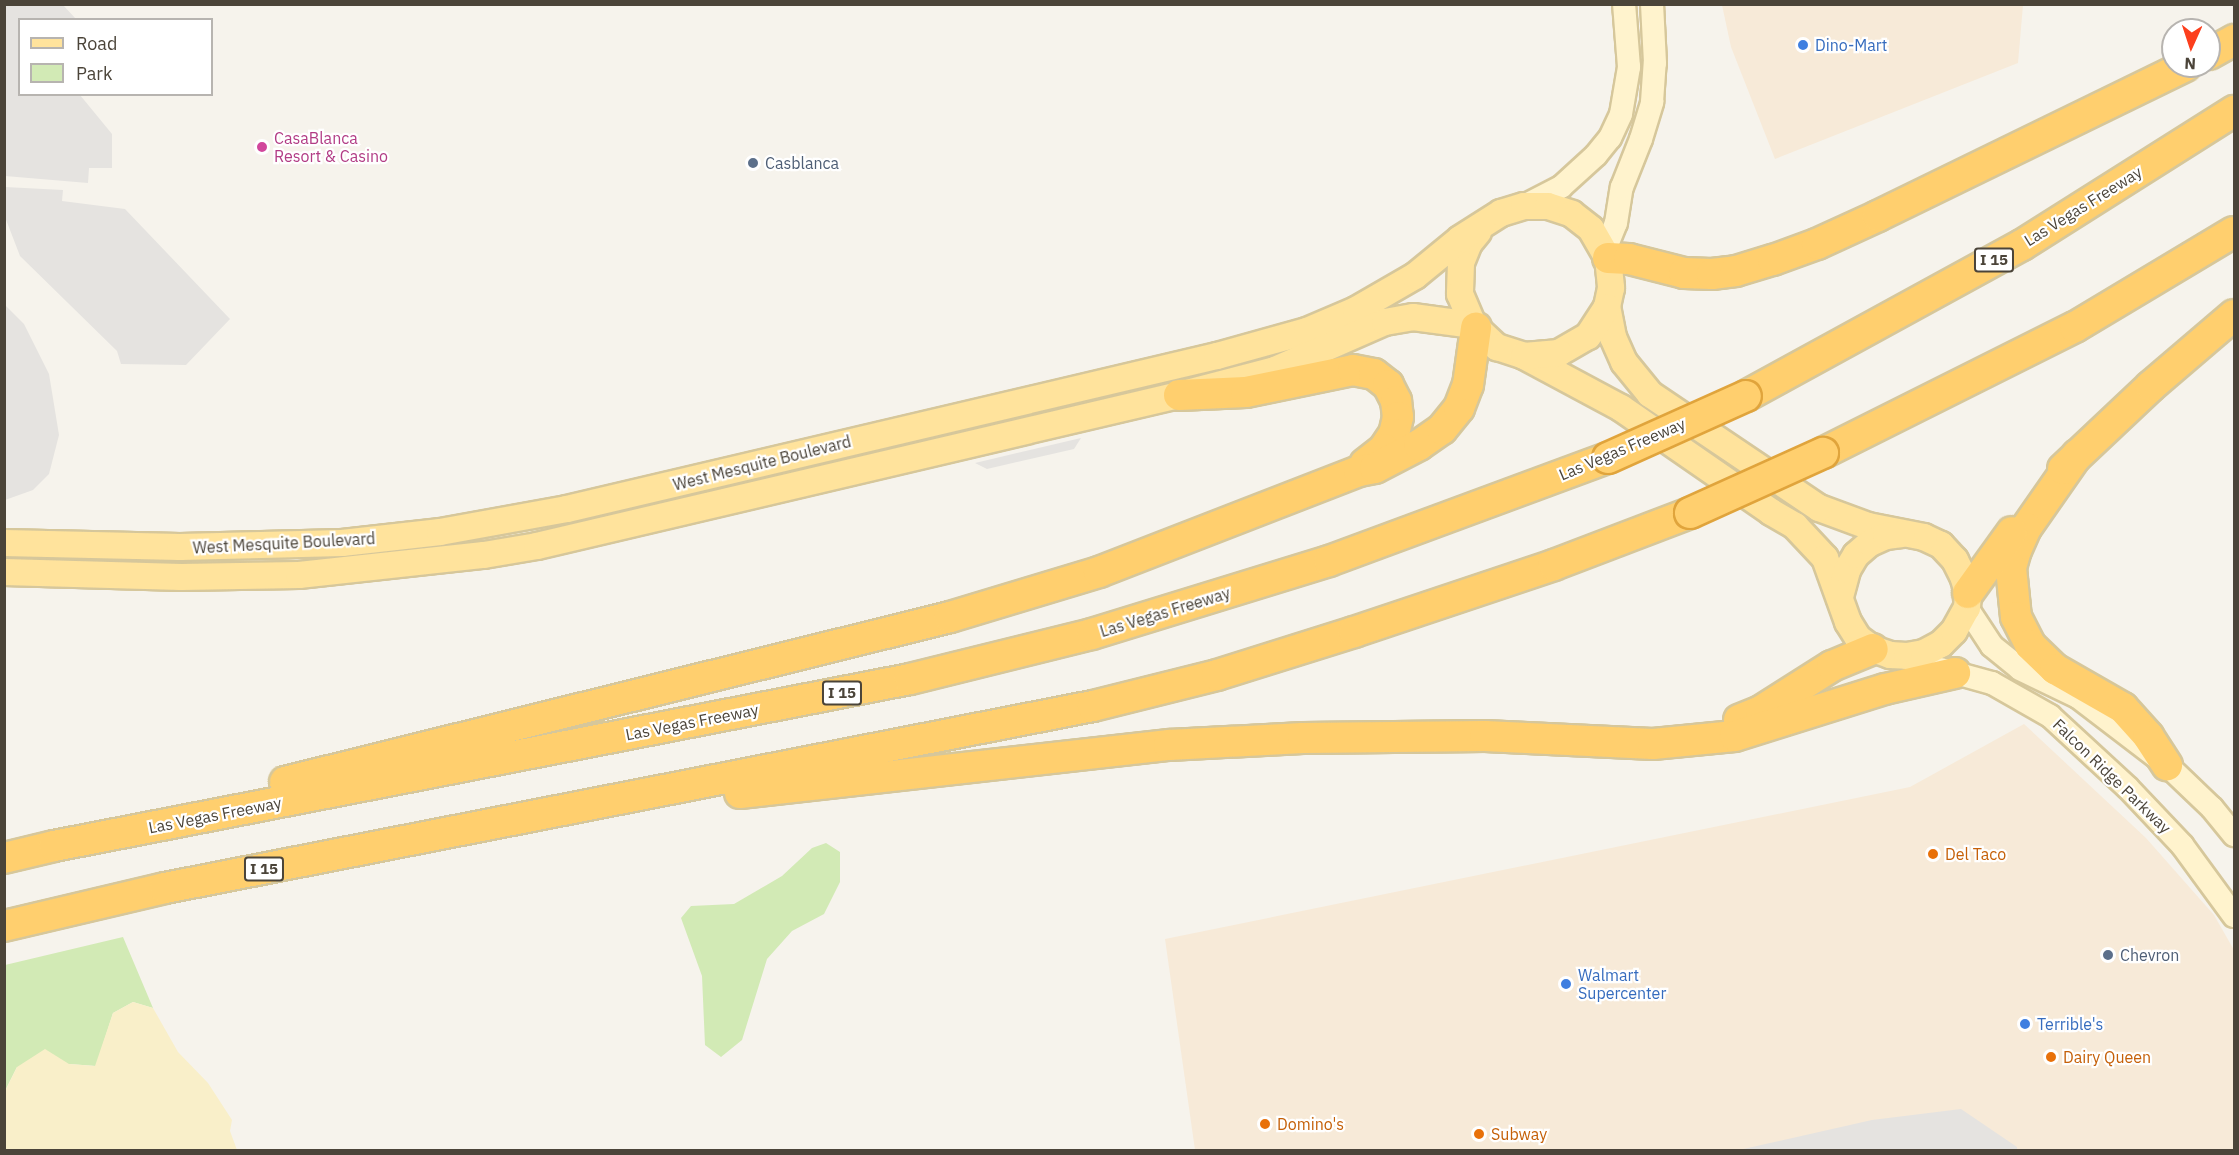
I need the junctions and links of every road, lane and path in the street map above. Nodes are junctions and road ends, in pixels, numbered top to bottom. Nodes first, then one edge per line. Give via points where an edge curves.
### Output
1 (1624, 4) edge
2 (1652, 4) edge
3 (2235, 40) edge
4 (2221, 48) edge
5 (2161, 78) edge
6 (2235, 111) edge
7 (1524, 206) junction
8 (1482, 226) junction
9 (2235, 232) edge
10 (1606, 254) junction
11 (1609, 297) junction
12 (2235, 315) edge
13 (1474, 327) junction
14 (1524, 356) junction
15 (1179, 395) junction
16 (2077, 455) junction
17 (1359, 471) junction
18 (1905, 533) junction
19 (4, 543) edge
20 (4, 572) edge
21 (1840, 597) junction
22 (1967, 600) junction
23 (1881, 652) junction
24 (1956, 673) junction
25 (1710, 737) junction
26 (2167, 765) junction
27 (525, 817) junction
28 (2235, 835) edge
29 (54, 846) junction
30 (4, 858) edge
31 (2235, 916) edge
32 (4, 926) edge

1 - 7 main road via 1629,66 1621,114 1610,138 1561,187
2 - 10 main road, Falcon Ridge Parkway via 1652,102 1622,187
3 - 4 highway
5 - 10 highway via 1878,216 1773,260 1736,271 1684,273
6 - 29 highway, Las Vegas Freeway / I 15, bridge via 2022,245 1746,396 1608,458 1329,561 1092,634 910,680
7 - 8 main road via 1501,213
7 - 10 main road via 1548,206 1572,214 1591,229
8 - 13 main road via 1461,263 1460,294
8 - 19 main road, West Mesquite Boulevard via 1415,276 1307,331 1217,356 567,509 440,532 342,543 180,547
9 - 27 highway, I 15, bridge via 2075,327 1823,453 1690,513 1554,565 1217,675 1093,706
10 - 11 main road, Falcon Ridge Parkway
11 - 14 main road, Falcon Ridge Parkway via 1588,336 1559,353
11 - 18 main road, Falcon Ridge Parkway via 1613,337 1624,362 1650,394 1819,508 1868,526
12 - 16 highway
13 - 14 main road, Falcon Ridge Parkway via 1497,347
13 - 15 main road, West Mesquite Boulevard via 1413,317 1385,322 1275,370
13 - 17 highway via 1468,385 1459,408 1442,429 1419,445 1375,468
14 - 21 main road, Falcon Ridge Parkway via 1621,408 1795,526 1825,558
15 - 17 highway via 1246,393 1353,370 1374,374 1388,385 1398,417 1394,434 1384,449
15 - 20 main road, West Mesquite Boulevard via 537,546 484,555 298,575 181,577
16 - 22 highway via 2027,509
16 - 26 highway via 2026,528 2016,550 2011,568 2016,617 2030,645 2055,669 2123,708
17 - 29 highway via 1099,572 950,617 215,799 102,828
18 - 21 main road via 1870,543 1856,555 1847,570
18 - 22 main road, Falcon Ridge Parkway via 1941,545 1955,560 1963,576
21 - 23 main road, Falcon Ridge Parkway via 1858,638
22 - 23 main road via 1954,631 1941,644 1906,657
22 - 26 main road, Falcon Ridge Parkway via 1992,646 2020,669 2078,697
23 - 24 main road, Falcon Ridge Parkway
23 - 25 highway via 1832,666 1761,711
24 - 25 highway via 1885,689 1735,736
24 - 31 main road, Falcon Ridge Parkway via 1992,683 2050,716 2128,788 2182,845
25 - 27 highway via 1653,744 1485,736 1303,738 1169,746
26 - 28 main road, Falcon Ridge Parkway
27 - 32 highway, I 15 via 165,888
29 - 30 highway, Las Vegas Freeway / I 15

